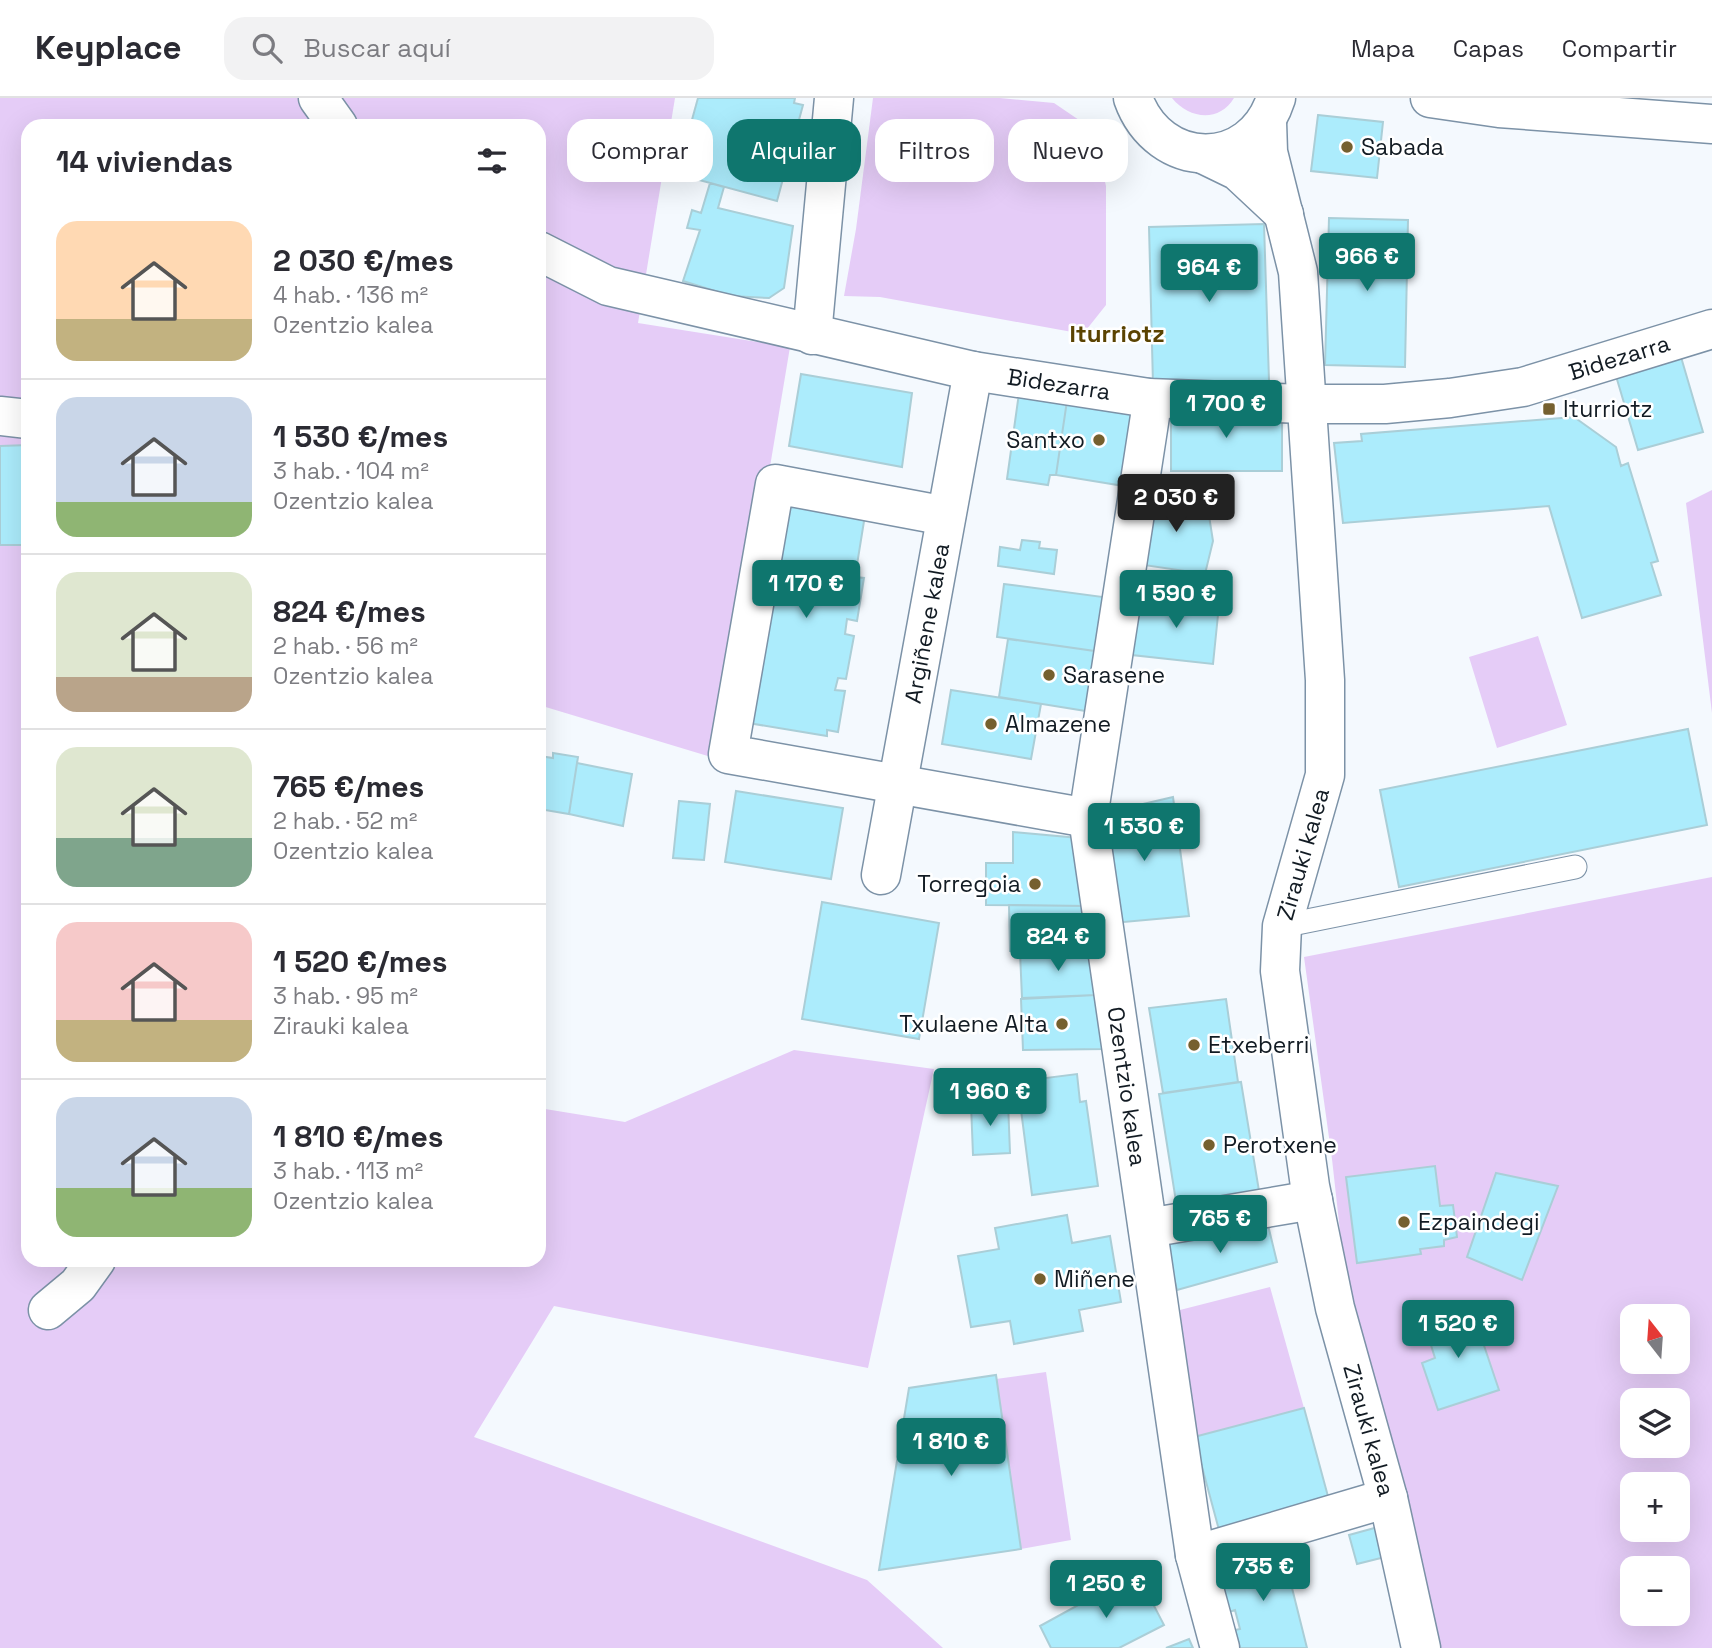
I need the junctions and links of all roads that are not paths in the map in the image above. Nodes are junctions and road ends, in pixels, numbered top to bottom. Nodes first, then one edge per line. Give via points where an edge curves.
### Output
1 (318, 98) edge
2 (834, 98) edge
3 (1133, 98) edge
4 (1430, 98) edge
5 (1280, 107) edge
6 (333, 119) edge
7 (1712, 124) edge
8 (1203, 154) junction
9 (1286, 216) junction
10 (546, 255) edge
11 (1712, 329) edge
12 (812, 335) junction
13 (973, 371) junction
14 (1149, 398) junction
15 (1304, 404) junction
16 (0, 416) edge
17 (21, 418) edge
18 (946, 516) junction
19 (898, 783) junction
20 (1088, 818) junction
21 (1575, 867) dead end
22 (881, 875) dead end
23 (1282, 926) junction
24 (1313, 1200) junction
25 (1149, 1227) junction
26 (91, 1267) edge
27 (48, 1310) dead end
28 (1388, 1498) junction
29 (1195, 1555) junction
30 (1220, 1648) edge
31 (1421, 1648) edge

1 - 6 street
2 - 12 street
3 - 8 street via 1149,130 1183,151
4 - 7 street via 1499,108
5 - 8 street via 1241,144
5 - 9 street, Zirauki kalea via 1268,152
8 - 9 street via 1238,171
9 - 15 street, Zirauki kalea via 1298,272
10 - 12 street, Bidezarra via 608,286
11 - 15 street, Bidezarra via 1523,387 1384,404
12 - 13 street, Bidezarra
13 - 14 street, Bidezarra
13 - 18 street, Argiñene kalea
14 - 15 street, Bidezarra
14 - 20 street, Ozentzio kalea via 1150,416
15 - 23 street, Zirauki kalea via 1325,680 1325,775
16 - 17 street
18 - 19 street, Argiñene kalea
18 - 19 street via 775,484 727,754
19 - 20 street
19 - 22 street, Argiñene kalea
20 - 25 street, Ozentzio kalea
21 - 23 lane
23 - 24 street, Zirauki kalea via 1280,971
24 - 25 street
24 - 28 street, Zirauki kalea via 1335,1308
25 - 29 street, Ozentzio kalea
26 - 27 street via 78,1285
28 - 29 street
28 - 31 street, Zirauki kalea
29 - 30 street, Ozentzio kalea

